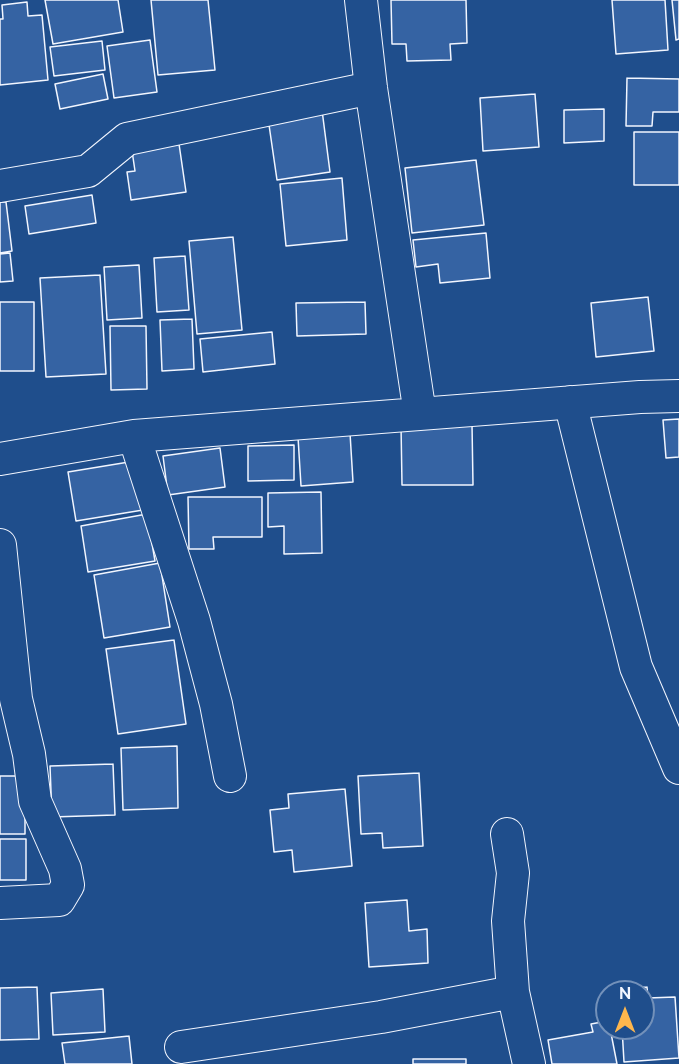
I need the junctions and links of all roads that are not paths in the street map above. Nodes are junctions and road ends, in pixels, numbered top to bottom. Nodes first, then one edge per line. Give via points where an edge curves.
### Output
1 (361, 0) edge
2 (371, 88) junction
3 (0, 186) edge
4 (679, 396) edge
5 (570, 402) junction
6 (420, 414) junction
7 (134, 436) junction
8 (0, 459) edge
9 (0, 545) edge
10 (679, 768) edge
11 (230, 776) dead end
12 (507, 834) dead end
13 (0, 903) edge
14 (513, 992) junction
15 (181, 1047) dead end
16 (529, 1064) edge

1 - 2 street
2 - 3 street via 127,139 88,171
2 - 6 street
4 - 5 street
5 - 6 street
5 - 10 street via 636,667
6 - 7 street
7 - 8 street
7 - 11 street via 194,621
9 - 13 street via 16,699 35,801 66,869 68,885 59,900
12 - 14 street via 513,873 508,921
14 - 15 street via 381,1017
14 - 16 street

